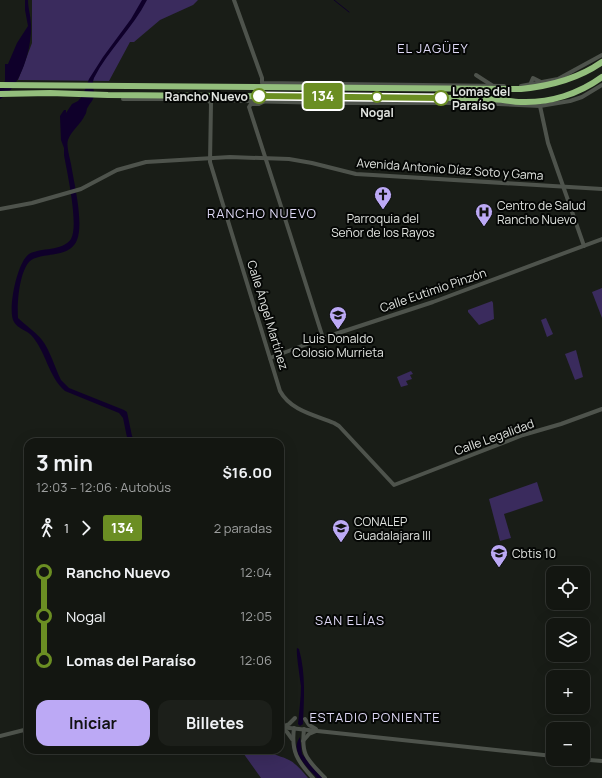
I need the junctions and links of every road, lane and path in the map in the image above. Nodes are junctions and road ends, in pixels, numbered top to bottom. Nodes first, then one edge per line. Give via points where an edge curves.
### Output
1 (234, 0) edge
2 (602, 55) edge
3 (602, 62) edge
4 (476, 75) dead end
5 (602, 77) edge
6 (284, 78) dead end
7 (262, 80) junction
8 (284, 83) junction
9 (346, 84) junction
10 (0, 85) edge
11 (134, 85) junction
12 (602, 85) edge
13 (493, 86) junction
14 (357, 88) junction
15 (0, 94) edge
16 (105, 95) junction
17 (156, 95) junction
18 (123, 99) joint
19 (147, 99) junction
20 (164, 99) junction
21 (207, 99) junction
22 (264, 101) junction
23 (520, 102) junction
24 (512, 104) junction
25 (537, 106) junction
26 (210, 158) junction
27 (266, 158) junction
28 (563, 186) junction
29 (602, 189) edge
30 (0, 209) edge
31 (602, 239) edge
32 (584, 246) junction
33 (322, 338) junction
34 (270, 358) junction
35 (602, 409) edge
36 (394, 485) joint
37 (294, 718) dead end
38 (305, 719) dead end
39 (284, 726) edge
40 (284, 727) edge
41 (294, 728) junction
42 (304, 729) junction
43 (24, 730) edge
44 (284, 730) edge
45 (320, 731) junction
46 (0, 736) edge
47 (293, 739) junction
48 (303, 741) junction
49 (546, 755) edge
50 (590, 760) edge
51 (602, 761) edge
52 (313, 778) edge
53 (325, 778) edge

1 - 7 street
2 - 13 street via 558,79 521,86
3 - 14 highway via 584,73 563,81 521,89
4 - 13 street
5 - 23 highway via 581,91 568,95 541,101
6 - 8 street
7 - 8 street
7 - 11 highway
8 - 9 street
9 - 13 street
9 - 14 street
10 - 11 highway
11 - 14 highway
12 - 25 street via 570,101
15 - 16 highway
16 - 17 highway
16 - 18 highway
17 - 19 highway
17 - 20 highway
17 - 23 highway via 466,98
18 - 19 street
19 - 20 street
20 - 21 street
21 - 22 street
21 - 26 street, Calle Ángel Martínez via 210,103
22 - 24 street
22 - 27 street via 248,106
23 - 24 highway
23 - 25 highway
24 - 25 street
25 - 28 street
26 - 27 street, Avenida Antonio Díaz Soto y Gama
26 - 30 street, Avenida Antonio Díaz Soto y Gama via 146,162 117,170 81,189
26 - 34 street, Calle Ángel Martínez
27 - 28 street, Avenida Antonio Díaz Soto y Gama via 305,161 356,174
27 - 33 street
28 - 29 street, Avenida Antonio Díaz Soto y Gama
28 - 32 street
31 - 32 street, Calle Eutimio Pinzón
32 - 33 street, Calle Eutimio Pinzón via 433,302
33 - 34 street, Calle Eutimio Pinzón
34 - 36 street, Calle Ángel Martínez via 280,391 288,401 300,410 339,426
35 - 36 street, Calle Legalidad via 523,435
37 - 39 street
38 - 45 street
40 - 41 street
41 - 42 street
41 - 47 street
42 - 45 street
42 - 48 street
43 - 46 street
44 - 47 street
45 - 48 street via 309,734
45 - 49 street
47 - 52 street via 301,766
48 - 53 street via 305,754
50 - 51 street

